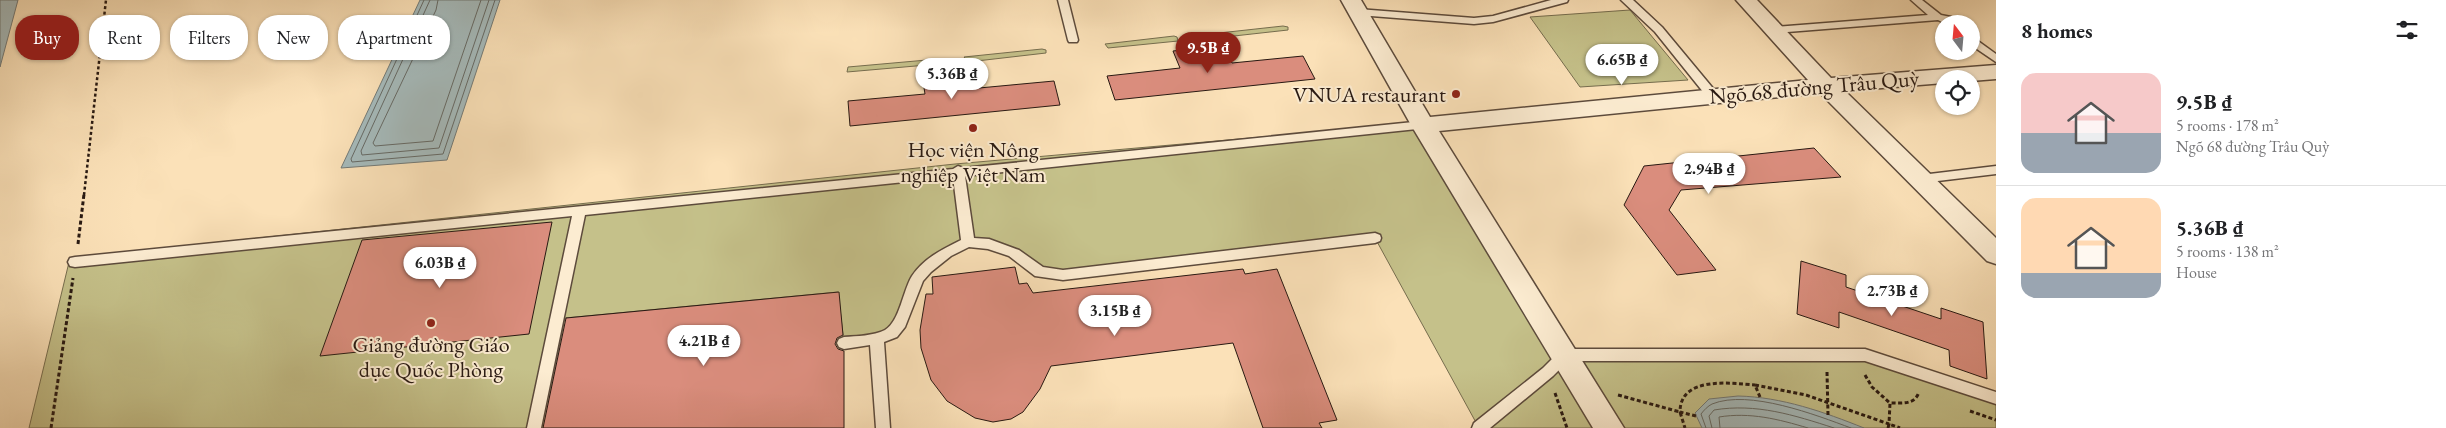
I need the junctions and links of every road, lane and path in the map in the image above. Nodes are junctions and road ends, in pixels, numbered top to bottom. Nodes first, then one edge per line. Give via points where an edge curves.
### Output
1 (106, 0) edge
2 (1063, 0) edge
3 (1563, 0) edge
4 (1626, 0) edge
5 (1746, 0) edge
6 (1916, 0) edge
7 (1354, 6) edge
8 (1935, 15) edge
9 (1935, 17) edge
10 (1775, 30) junction
11 (1073, 40) dead end
12 (1980, 46) edge
13 (1996, 59) edge
14 (1996, 72) edge
15 (1825, 85) junction
16 (1712, 96) junction
17 (1423, 125) junction
18 (958, 170) junction
19 (1996, 170) edge
20 (1921, 179) junction
21 (580, 210) junction
22 (1375, 238) dead end
23 (968, 242) junction
24 (1996, 254) edge
25 (75, 262) junction
26 (877, 339) junction
27 (844, 343) dead end
28 (1557, 364) junction
29 (1835, 369) dead end
30 (1857, 372) dead end
31 (1865, 375) junction
32 (1874, 378) dead end
33 (1754, 385) junction
34 (1584, 386) junction
35 (1926, 395) dead end
36 (1760, 397) dead end
37 (1996, 398) edge
38 (1828, 400) junction
39 (1890, 403) junction
40 (1961, 408) dead end
41 (1680, 412) junction
42 (1828, 414) dead end
43 (1696, 416) dead end
44 (1996, 420) edge
45 (1889, 426) edge
46 (51, 428) edge
47 (534, 428) edge
48 (883, 428) edge
49 (1479, 428) edge
50 (1567, 428) edge
51 (1609, 428) edge
52 (1685, 428) edge
53 (1900, 428) edge

1 - 25 path
2 - 11 lane
3 - 7 lane via 1474,21
4 - 16 lane via 1647,18
5 - 10 street
6 - 8 lane
7 - 17 street
9 - 10 lane
10 - 15 street
12 - 13 lane
14 - 15 street, Ngõ 68 đường Trâu Quỳ
15 - 16 street, Ngõ 68 đường Trâu Quỳ
15 - 20 street
16 - 17 street, Ngõ 68 đường Trâu Quỳ
17 - 18 lane
17 - 28 street
18 - 21 lane
18 - 23 lane
19 - 20 lane
20 - 24 street
21 - 25 lane
21 - 47 lane
22 - 23 lane via 1063,275 1040,272 1014,253 989,244
23 - 26 lane via 926,268 917,279 900,323 892,333
25 - 46 path
26 - 27 lane
26 - 48 lane
28 - 34 street
28 - 37 lane via 1865,355
28 - 49 lane
28 - 50 path
29 - 38 path via 1827,371
30 - 31 path
31 - 32 path
31 - 39 path via 1872,387
33 - 36 path
33 - 38 path
33 - 41 path via 1717,384 1692,389 1684,394
34 - 41 path
34 - 51 street
35 - 39 path via 1918,392 1917,398 1909,403
38 - 42 path
38 - 45 path
39 - 45 path
40 - 44 path
41 - 43 path
41 - 52 path
45 - 53 path

